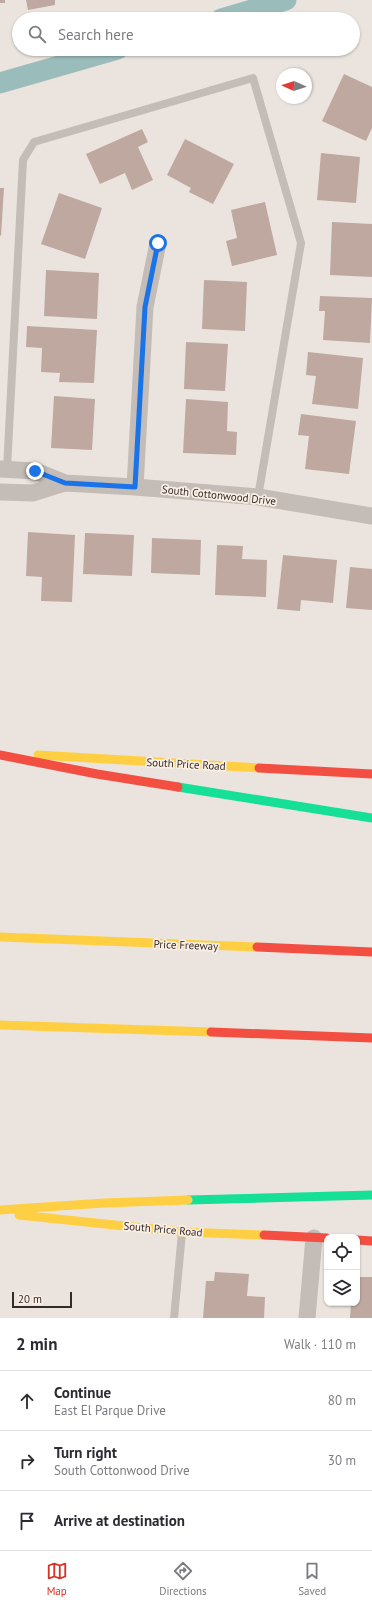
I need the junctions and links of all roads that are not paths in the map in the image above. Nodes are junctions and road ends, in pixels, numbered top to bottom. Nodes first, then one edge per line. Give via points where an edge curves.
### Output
1 (158, 243) dead end
2 (4, 469) edge
3 (65, 483) junction
4 (135, 487) junction
5 (0, 492) edge
6 (258, 497) junction
7 (372, 516) edge
8 (0, 754) edge
9 (372, 774) edge
10 (372, 818) edge
11 (0, 938) edge
12 (372, 952) edge
13 (0, 1025) edge
14 (372, 1038) edge
15 (372, 1194) edge
16 (0, 1210) edge
17 (0, 1214) edge
18 (182, 1232) junction
19 (320, 1238) edge
20 (360, 1240) edge
21 (372, 1241) edge
22 (174, 1318) edge
23 (307, 1318) edge

1 - 4 street via 145,307
2 - 3 street, South Cottonwood Drive via 35,471
2 - 6 lane via 23,160 34,142 253,78 301,243
3 - 4 street, South Cottonwood Drive
3 - 5 street, South Cottonwood Drive via 33,493
4 - 6 street, South Cottonwood Drive
6 - 7 street, South Cottonwood Drive
8 - 9 main road, South Price Road
8 - 10 main road via 97,774
11 - 12 main road, Price Freeway
13 - 14 main road
15 - 16 main road via 104,1203
17 - 18 main road, South Price Road
18 - 19 main road, South Price Road
18 - 22 lane
19 - 23 street
20 - 21 main road

